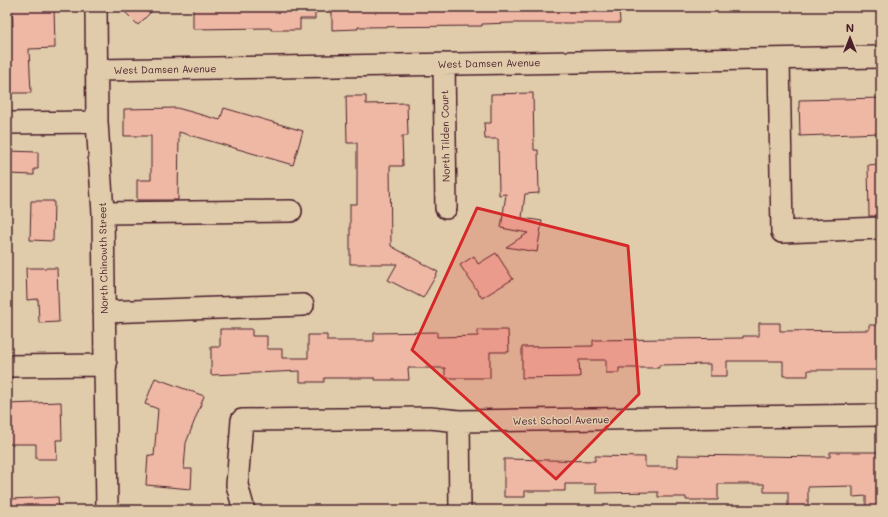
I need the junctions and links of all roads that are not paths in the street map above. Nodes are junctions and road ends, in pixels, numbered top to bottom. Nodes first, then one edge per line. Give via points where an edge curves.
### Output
1 (96, 7) edge
2 (881, 57) edge
3 (779, 59) junction
4 (444, 64) junction
5 (98, 70) junction
6 (97, 122) junction
7 (7, 123) edge
8 (446, 208) dead end
9 (292, 211) dead end
10 (103, 213) junction
11 (881, 228) edge
12 (302, 305) dead end
13 (104, 312) junction
14 (106, 365) junction
15 (7, 366) edge
16 (881, 415) edge
17 (459, 421) junction
18 (107, 510) edge
19 (244, 510) edge
20 (460, 510) edge

1 - 5 street, North Chinowth Street
2 - 3 street, West Damsen Avenue
3 - 4 street, West Damsen Avenue
3 - 11 street via 782,232
4 - 5 street, West Damsen Avenue
4 - 8 street, North Tilden Court
5 - 6 street, North Chinowth Street
6 - 7 street
6 - 10 street, North Chinowth Street
9 - 10 street
10 - 13 street, North Chinowth Street
12 - 13 street
13 - 14 street, North Chinowth Street
14 - 15 street
14 - 18 street, North Chinowth Street
16 - 17 street, West School Avenue
17 - 19 street, West School Avenue via 430,418 242,420 237,485
17 - 20 street

